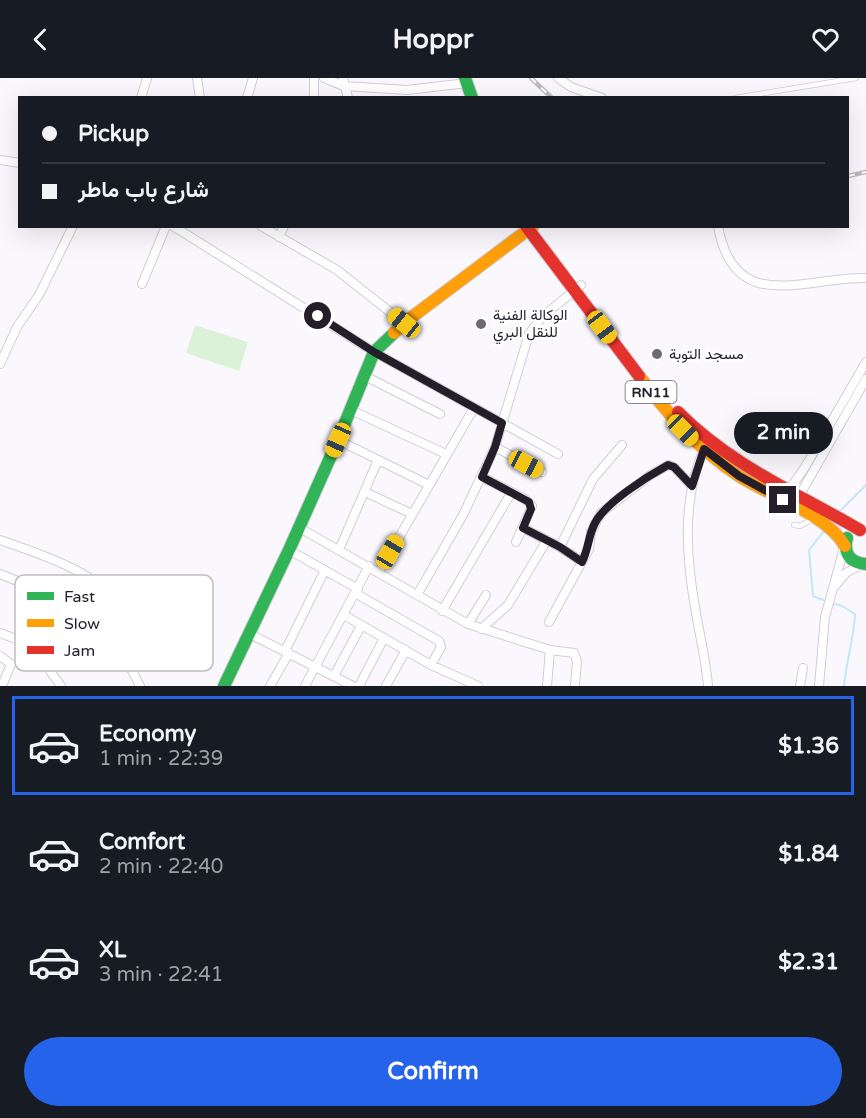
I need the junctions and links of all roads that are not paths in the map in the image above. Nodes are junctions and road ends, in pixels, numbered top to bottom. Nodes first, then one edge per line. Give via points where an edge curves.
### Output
1 (147, 78) edge
2 (196, 78) edge
3 (252, 78) edge
4 (314, 78) edge
5 (324, 78) edge
6 (558, 78) edge
7 (856, 78) edge
8 (849, 79) edge
9 (344, 82) edge
10 (463, 85) edge
11 (408, 94) edge
12 (142, 96) edge
13 (200, 96) edge
14 (248, 96) edge
15 (314, 96) edge
16 (597, 96) edge
17 (747, 96) edge
18 (0, 160) edge
19 (18, 163) edge
20 (72, 228) edge
21 (165, 228) edge
22 (176, 228) edge
23 (264, 228) edge
24 (283, 228) edge
25 (530, 228) edge
26 (532, 228) edge
27 (719, 228) edge
28 (279, 237) junction
29 (866, 278) edge
30 (142, 284) dead end
31 (578, 287) junction
32 (404, 323) junction
33 (374, 352) junction
34 (866, 362) edge
35 (0, 364) edge
36 (365, 376) junction
37 (866, 379) edge
38 (474, 408) junction
39 (351, 410) junction
40 (440, 414) dead end
41 (768, 422) dead end
42 (502, 423) junction
43 (836, 423) junction
44 (338, 440) junction
45 (706, 444) junction
46 (622, 445) dead end
47 (495, 447) junction
48 (446, 454) junction
49 (558, 454) dead end
50 (818, 454) junction
51 (378, 460) junction
52 (805, 467) junction
53 (542, 472) dead end
54 (814, 472) junction
55 (482, 477) junction
56 (429, 485) junction
57 (692, 486) junction
58 (770, 491) junction
59 (365, 492) junction
60 (511, 493) junction
61 (791, 498) junction
62 (774, 510) dead end
63 (817, 513) junction
64 (412, 514) junction
65 (794, 525) dead end
66 (298, 527) junction
67 (523, 528) junction
68 (863, 529) edge
69 (0, 540) edge
70 (547, 540) junction
71 (516, 542) dead end
72 (845, 546) junction
73 (560, 547) junction
74 (289, 550) junction
75 (339, 550) junction
76 (582, 562) junction
77 (864, 564) edge
78 (369, 566) junction
79 (325, 570) junction
80 (379, 572) junction
81 (0, 574) edge
82 (81, 575) edge
83 (15, 580) edge
84 (832, 590) junction
85 (356, 591) junction
86 (417, 595) junction
87 (486, 595) dead end
88 (442, 610) junction
89 (344, 615) junction
90 (549, 622) dead end
91 (468, 624) junction
92 (361, 626) junction
93 (481, 629) junction
94 (0, 633) edge
95 (248, 633) junction
96 (384, 638) junction
97 (15, 639) edge
98 (406, 650) junction
99 (550, 650) junction
100 (287, 652) junction
101 (0, 656) edge
102 (431, 664) junction
103 (316, 666) junction
104 (803, 668) dead end
105 (50, 671) edge
106 (132, 671) edge
107 (338, 680) edge
108 (2, 686) edge
109 (61, 686) edge
110 (140, 686) edge
111 (224, 686) edge
112 (270, 686) edge
113 (305, 686) edge
114 (353, 686) edge
115 (359, 686) edge
116 (386, 686) edge
117 (478, 686) edge
118 (547, 686) edge
119 (575, 686) edge
120 (708, 686) edge
121 (800, 686) edge
122 (819, 686) edge

1 - 12 street
2 - 13 street
3 - 14 street
4 - 15 street
5 - 9 street
6 - 16 street
7 - 8 lane
8 - 17 lane
9 - 11 street
10 - 11 street
18 - 19 street
20 - 35 street
21 - 30 street
22 - 33 street
23 - 28 street
24 - 28 street
25 - 32 main road
26 - 31 main road, RN11
27 - 29 street via 727,259 752,282 770,286
28 - 32 street via 337,270
31 - 42 street via 542,317 529,334
31 - 45 main road, RN11
32 - 33 main road
33 - 36 main road
33 - 38 street
34 - 43 street
36 - 39 main road
36 - 40 street
37 - 43 street
38 - 42 street
38 - 48 street
39 - 44 main road
39 - 48 street
41 - 50 lane
42 - 47 street
42 - 49 street
43 - 50 street
44 - 51 street
44 - 66 main road
45 - 57 street
45 - 58 main road, RN11 via 739,476
45 - 61 main road, RN11
46 - 73 street via 593,479
47 - 53 street
47 - 55 street
48 - 56 street
50 - 52 street
50 - 54 street
51 - 56 street
51 - 59 street
52 - 54 street
52 - 61 street
54 - 61 street
55 - 60 street
55 - 86 street
56 - 64 street
57 - 76 street via 671,465 649,476 601,513
57 - 120 street via 689,548
58 - 61 main road, RN11
58 - 62 lane
59 - 64 street
59 - 75 street
60 - 67 street via 532,506
60 - 88 street
61 - 63 main road, RN11
63 - 65 lane via 800,526
63 - 68 main road, RN11
63 - 72 main road, RN11
64 - 80 street
66 - 74 main road
66 - 75 street
67 - 70 street
67 - 71 street
68 - 72 main road, RN11 via 848,537
69 - 82 street
70 - 73 street
70 - 93 street via 508,605
72 - 77 main road, RN11 via 852,561
72 - 84 street
73 - 76 street
74 - 79 street
74 - 95 main road
75 - 78 street
76 - 90 street
77 - 84 street via 846,573
78 - 80 street
78 - 85 street
79 - 85 street
79 - 100 street
80 - 86 street
81 - 83 street
84 - 122 street via 822,636
85 - 89 street
85 - 102 street via 439,641 440,651
86 - 88 street
87 - 91 street
88 - 91 street
89 - 92 street
89 - 103 street
91 - 93 street
92 - 96 street
92 - 107 street
93 - 99 street
94 - 97 street
95 - 100 street
95 - 111 main road
96 - 98 street
96 - 115 street
98 - 102 street
98 - 116 street
99 - 118 street
99 - 119 street via 576,655
100 - 103 street
100 - 112 street
101 - 108 street via 11,664
102 - 117 street
103 - 107 street
103 - 113 street
104 - 121 street
105 - 109 street
106 - 110 street
107 - 114 street

